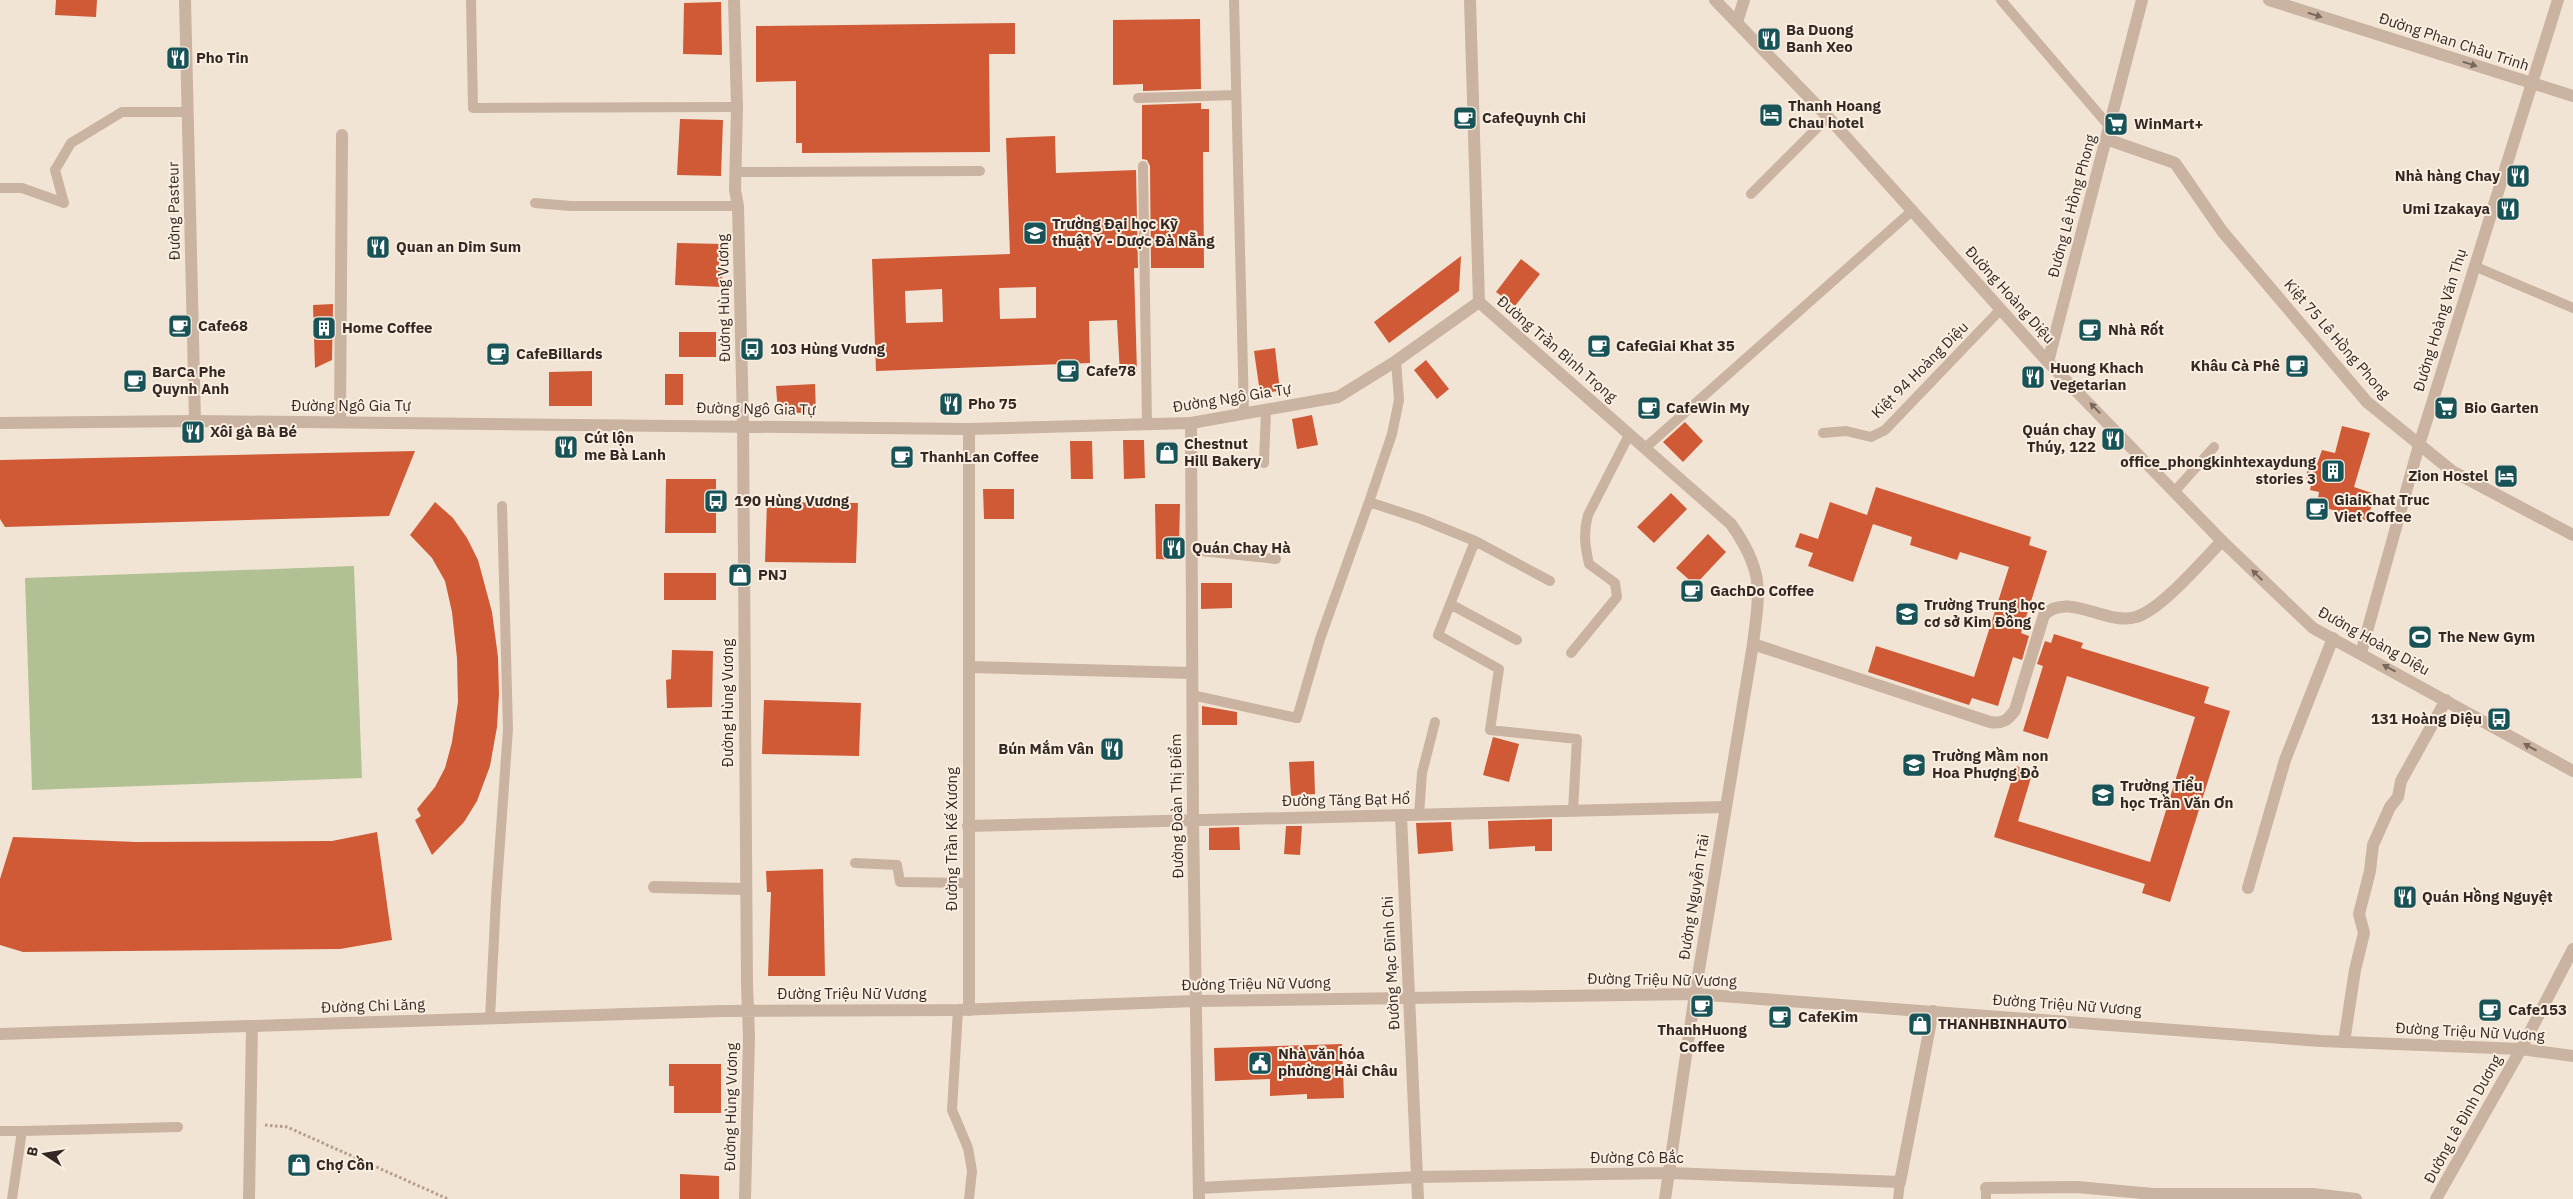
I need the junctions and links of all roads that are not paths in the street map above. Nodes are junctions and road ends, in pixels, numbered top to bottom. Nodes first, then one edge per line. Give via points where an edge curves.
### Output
1 (185, 0) edge
2 (471, 0) edge
3 (734, 0) edge
4 (1234, 0) edge
5 (1470, 0) edge
6 (1715, 0) edge
7 (1744, 0) edge
8 (2001, 0) edge
9 (2142, 0) edge
10 (2269, 0) edge
11 (2558, 0) edge
12 (1737, 22) junction
13 (2530, 83) junction
14 (1236, 95) junction
15 (2573, 96) edge
16 (1138, 98) dead end
17 (737, 107) junction
18 (188, 112) junction
19 (1828, 117) junction
20 (2109, 126) junction
21 (342, 135) dead end
22 (2106, 139) junction
23 (1143, 166) dead end
24 (980, 170) dead end
25 (736, 172) junction
26 (0, 188) edge
27 (1751, 194) dead end
28 (535, 203) dead end
29 (738, 206) junction
30 (1913, 210) junction
31 (2474, 266) junction
32 (1479, 302) junction
33 (2573, 308) edge
34 (2001, 309) junction
35 (1396, 361) junction
36 (2048, 362) junction
37 (1266, 410) junction
38 (1244, 413) junction
39 (196, 421) junction
40 (340, 422) junction
41 (0, 423) edge
42 (1191, 423) junction
43 (1147, 424) junction
44 (742, 425) junction
45 (969, 428) junction
46 (1824, 433) dead end
47 (1629, 435) junction
48 (2419, 445) junction
49 (2214, 447) dead end
50 (1645, 448) junction
51 (1264, 463) dead end
52 (2175, 491) junction
53 (1369, 502) junction
54 (502, 506) dead end
55 (2573, 535) edge
56 (1475, 541) junction
57 (2222, 541) junction
58 (1191, 550) junction
59 (1276, 559) dead end
60 (1550, 582) dead end
61 (1759, 601) joint
62 (1450, 604) junction
63 (2333, 638) junction
64 (1517, 640) dead end
65 (1753, 644) junction
66 (1571, 653) dead end
67 (2361, 653) junction
68 (970, 667) junction
69 (1192, 673) junction
70 (1192, 695) junction
71 (2446, 700) junction
72 (1434, 722) dead end
73 (2573, 771) edge
74 (1725, 807) junction
75 (1573, 811) junction
76 (1401, 815) junction
77 (1419, 815) junction
78 (1193, 821) junction
79 (968, 826) junction
80 (855, 864) dead end
81 (968, 883) junction
82 (654, 887) dead end
83 (2248, 888) dead end
84 (746, 889) junction
85 (2573, 949) edge
86 (1695, 994) junction
87 (1408, 998) junction
88 (1196, 1001) junction
89 (963, 1010) junction
90 (748, 1011) junction
91 (1934, 1011) junction
92 (490, 1018) junction
93 (252, 1026) junction
94 (0, 1034) edge
95 (2344, 1042) junction
96 (2521, 1049) junction
97 (2573, 1056) edge
98 (178, 1127) dead end
99 (0, 1131) edge
100 (22, 1131) junction
101 (1669, 1173) junction
102 (1418, 1177) junction
103 (1900, 1182) junction
104 (1199, 1193) edge
105 (1986, 1193) edge
106 (12, 1199) edge
107 (249, 1199) edge
108 (745, 1199) edge
109 (969, 1199) edge
110 (1418, 1199) edge
111 (1664, 1199) edge
112 (1898, 1199) edge
113 (2356, 1199) edge
114 (2436, 1199) edge

1 - 18 street, Đường Pasteur
2 - 17 lane via 473,108
3 - 17 street, Đường Hùng Vương
4 - 14 lane
5 - 32 street, Đường Trần Bình Trọng
6 - 12 street, Đường Hoàng Diệu
7 - 12 street
8 - 20 lane
9 - 20 street, Đường Lê Hồng Phong
10 -> 13 street, Đường Phan Châu Trinh
11 - 13 street, Đường Hoàng Văn Thụ
12 - 19 street, Đường Hoàng Diệu
13 - 15 street, Đường Phan Châu Trinh
13 - 31 street, Đường Hoàng Văn Thụ
14 - 16 lane
14 - 38 lane
17 - 25 street, Đường Hùng Vương
18 - 26 lane via 122,112 71,143 55,170 64,203 22,188
18 - 39 street, Đường Pasteur
19 - 27 lane
19 - 30 street, Đường Hoàng Diệu
20 - 22 street, Đường Lê Hồng Phong
21 - 40 street
22 - 36 street, Đường Lê Hồng Phong
22 - 48 street, Kiệt 75 Lê Hồng Phong via 2175,162 2222,231 2367,402
23 - 43 lane
24 - 25 lane
25 - 29 street, Đường Hùng Vương
28 - 29 lane
29 - 44 street, Đường Hùng Vương
30 - 34 street, Đường Hoàng Diệu
30 - 50 lane
31 - 33 lane
31 - 48 street, Đường Hoàng Văn Thụ
32 - 35 street, Đường Ngô Gia Tự
32 - 47 street, Đường Trần Bình Trọng
34 - 36 street, Đường Hoàng Diệu
34 - 46 lane, Kiệt 94 Hoàng Diệu via 1885,430 1871,437 1846,431
35 - 37 street, Đường Ngô Gia Tự via 1338,397
35 - 53 lane via 1399,400 1392,434
52 -> 36 street, Đường Hoàng Diệu
37 - 38 street, Đường Ngô Gia Tự
37 - 51 lane
38 - 42 street, Đường Ngô Gia Tự
39 - 40 street, Đường Ngô Gia Tự
39 - 41 street, Đường Ngô Gia Tự
40 - 44 street, Đường Ngô Gia Tự
42 - 43 street, Đường Ngô Gia Tự
42 - 58 street, Đường Đoàn Thị Điểm
43 - 45 street, Đường Ngô Gia Tự
44 - 45 street, Đường Ngô Gia Tự
44 - 84 street, Đường Hùng Vương
45 - 68 street, Đường Trần Kế Xương
47 - 50 street, Đường Trần Bình Trọng
47 - 66 lane via 1584,527 1589,564 1615,583 1617,597
48 - 55 street, Kiệt 75 Lê Hồng Phong via 2452,470
48 - 67 street, Đường Hoàng Văn Thụ
49 - 52 lane
50 - 61 street, Đường Trần Bình Trọng via 1731,524 1749,550 1757,573
52 - 57 street, Đường Hoàng Diệu
53 - 56 lane via 1420,518
53 - 70 lane via 1320,639 1297,718
54 - 92 lane via 508,729
56 - 60 lane
56 - 62 lane
63 -> 57 street, Đường Hoàng Diệu via 2313,628
57 - 65 street via 2161,601 2135,617 2068,607 2051,608 2044,616 2015,710 2000,723
58 - 59 lane
58 - 69 street, Đường Đoàn Thị Điểm
61 - 65 street, Đường Nguyễn Trãi
62 - 64 lane
62 - 75 lane via 1438,635 1499,670 1490,730 1577,739
63 - 67 street, Đường Hoàng Diệu
63 - 83 street via 2285,760
65 - 74 street, Đường Nguyễn Trãi
71 -> 67 street, Đường Hoàng Diệu
68 - 69 street
68 - 79 street, Đường Trần Kế Xương
69 - 70 street, Đường Đoàn Thị Điểm
70 - 78 street, Đường Đoàn Thị Điểm
73 -> 71 street, Đường Hoàng Diệu
71 - 95 street via 2401,781 2398,797 2373,845 2359,914 2364,933
72 - 77 lane via 1422,774
74 - 75 street, Đường Tăng Bạt Hổ
74 - 86 street, Đường Nguyễn Trãi
75 - 77 street, Đường Tăng Bạt Hổ
76 - 77 street, Đường Tăng Bạt Hổ
76 - 78 street, Đường Tăng Bạt Hổ
76 - 87 street, Đường Mạc Đĩnh Chi
78 - 79 street, Đường Tăng Bạt Hổ
78 - 88 street, Đường Đoàn Thị Điểm
79 - 81 street, Đường Trần Kế Xương
80 - 81 lane via 897,865 900,882
81 - 89 street, Đường Trần Kế Xương
82 - 84 street
84 - 90 street, Đường Hùng Vương
85 - 96 street, Đường Lê Đình Dương
86 - 87 street, Đường Triệu Nữ Vương
86 - 91 street, Đường Triệu Nữ Vương
86 - 101 street, Đường Nguyễn Trãi
87 - 88 street, Đường Triệu Nữ Vương
87 - 102 street, Đường Mạc Đĩnh Chi
88 - 89 street, Đường Triệu Nữ Vương
88 - 104 street, Đường Đoàn Thị Điểm
89 - 90 street, Đường Triệu Nữ Vương
89 - 109 lane via 952,1110 968,1148 972,1171
90 - 92 street, Đường Chi Lăng
90 - 108 street, Đường Hùng Vương
91 - 95 street, Đường Triệu Nữ Vương
91 - 103 street
92 - 93 street, Đường Chi Lăng
93 - 94 street, Đường Chi Lăng
93 - 107 street
95 - 96 street, Đường Triệu Nữ Vương
96 - 97 street, Đường Triệu Nữ Vương
96 - 114 street, Đường Lê Đình Dương
98 - 100 lane
99 - 100 lane
100 - 106 lane
101 - 102 street, Đường Cô Bắc
101 - 103 street, Đường Cô Bắc
101 - 111 street, Đường Nguyễn Trãi
102 - 104 street, Đường Cô Bắc
102 - 110 street, Đường Mạc Đĩnh Chi
103 - 112 lane
105 - 113 street via 2077,1187 2154,1194 2313,1194

